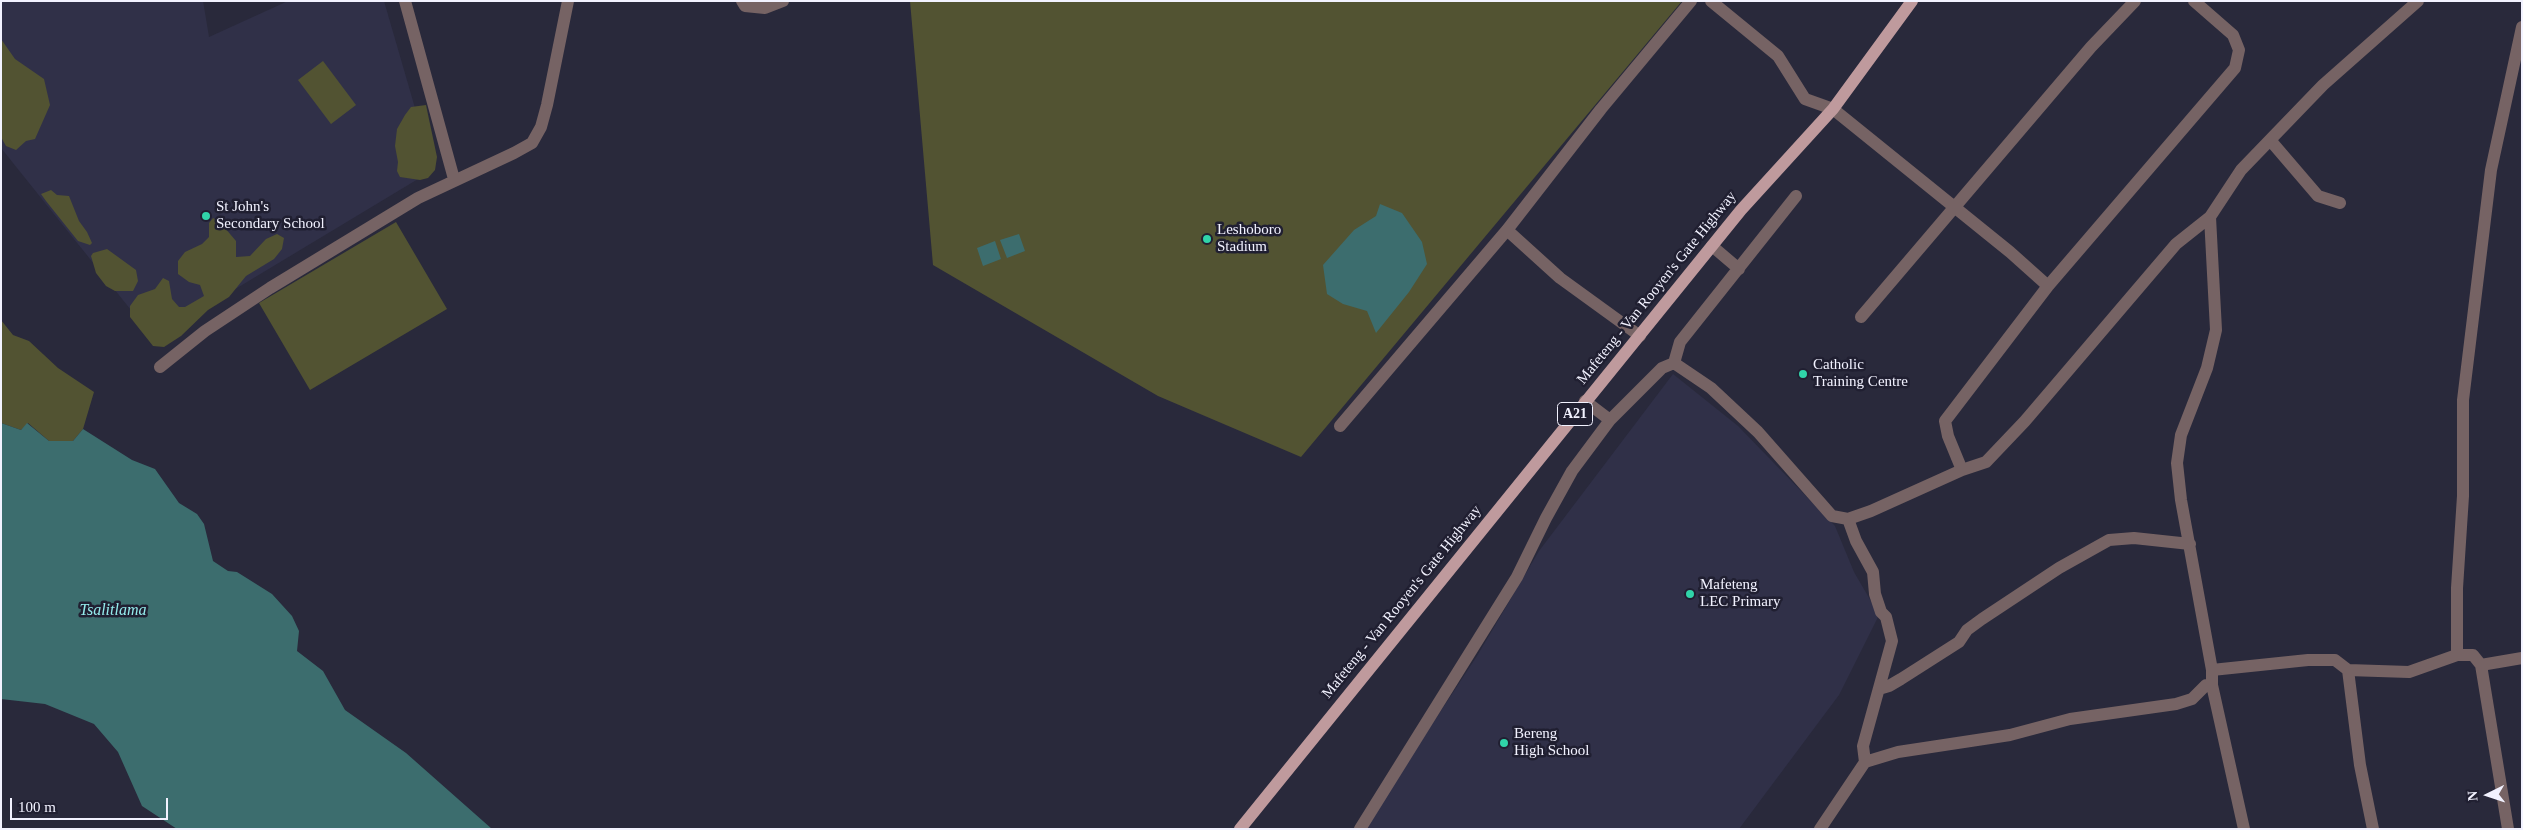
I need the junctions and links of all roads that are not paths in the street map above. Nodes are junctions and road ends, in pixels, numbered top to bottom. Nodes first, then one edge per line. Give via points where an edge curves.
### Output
1 (405, 1) edge
2 (568, 1) edge
3 (742, 1) edge
4 (783, 1) edge
5 (1691, 1) edge
6 (1711, 1) edge
7 (1912, 1) edge
8 (2134, 1) edge
9 (2194, 1) edge
10 (2418, 1) edge
11 (2522, 26) edge
12 (1833, 109) junction
13 (2270, 140) junction
14 (454, 180) junction
15 (1796, 196) dead end
16 (2340, 203) dead end
17 (1954, 206) junction
18 (2210, 217) junction
19 (1506, 230) junction
20 (1712, 246) junction
21 (1739, 270) junction
22 (2048, 286) junction
23 (1861, 317) dead end
24 (1640, 336) junction
25 (1674, 363) junction
26 (160, 367) dead end
27 (1585, 401) junction
28 (1610, 420) junction
29 (1340, 426) dead end
30 (1962, 470) junction
31 (1848, 519) junction
32 (2190, 544) junction
33 (2456, 655) junction
34 (2522, 658) edge
35 (2481, 665) junction
36 (2212, 670) junction
37 (2348, 670) junction
38 (2212, 685) junction
39 (1879, 689) junction
40 (1865, 762) junction
41 (1240, 829) edge
42 (1360, 829) edge
43 (1820, 829) edge
44 (2244, 829) edge
45 (2373, 829) edge
46 (2508, 829) edge

1 - 14 street
2 - 14 street via 547,104 541,127 532,143
3 - 4 street via 745,6 765,8
5 - 19 street
6 - 12 street via 1778,56 1804,99
7 - 12 main road, Mafeteng - Van Rooyen's Gate Highway / A21
8 - 17 street
9 - 22 street via 2233,35 2239,50 2235,68
10 - 13 street via 2323,85
11 - 33 street via 2490,170 2463,400 2463,496
12 - 17 street
12 - 20 main road, Mafeteng - Van Rooyen's Gate Highway / A21
13 - 16 street via 2318,196
13 - 18 street via 2241,170
14 - 26 street via 418,198 270,288 205,331
15 - 21 street
17 - 22 street
17 - 23 street
18 - 30 street via 2176,244 2025,422 1986,462
18 - 32 street via 2216,330 2207,368 2181,435 2177,463
19 - 24 street via 1560,278
19 - 29 street
20 - 21 street
20 - 24 main road, Mafeteng - Van Rooyen's Gate Highway / A21
21 - 25 street via 1680,342
22 - 30 street via 1945,421
24 - 27 main road, Mafeteng - Van Rooyen's Gate Highway / A21
25 - 28 street via 1662,368
25 - 31 street via 1711,388 1758,432 1832,516
27 - 28 street
27 - 41 main road, Mafeteng - Van Rooyen's Gate Highway / A21
28 - 42 street via 1572,471 1517,577
30 - 31 street
31 - 39 street via 1856,542 1873,572 1876,594 1892,641
32 - 36 street
32 - 39 street via 2134,538 2109,540 2059,568 1982,619 1950,648
33 - 35 street via 2473,655
33 - 37 street via 2409,672
34 - 35 street
35 - 46 street
36 - 37 street via 2308,660 2335,660
36 - 38 street
37 - 45 street via 2360,765
38 - 40 street via 2206,685 2192,699 2176,704 2070,719 2010,735 1898,752
38 - 44 street
39 - 40 street via 1863,746
40 - 43 street

